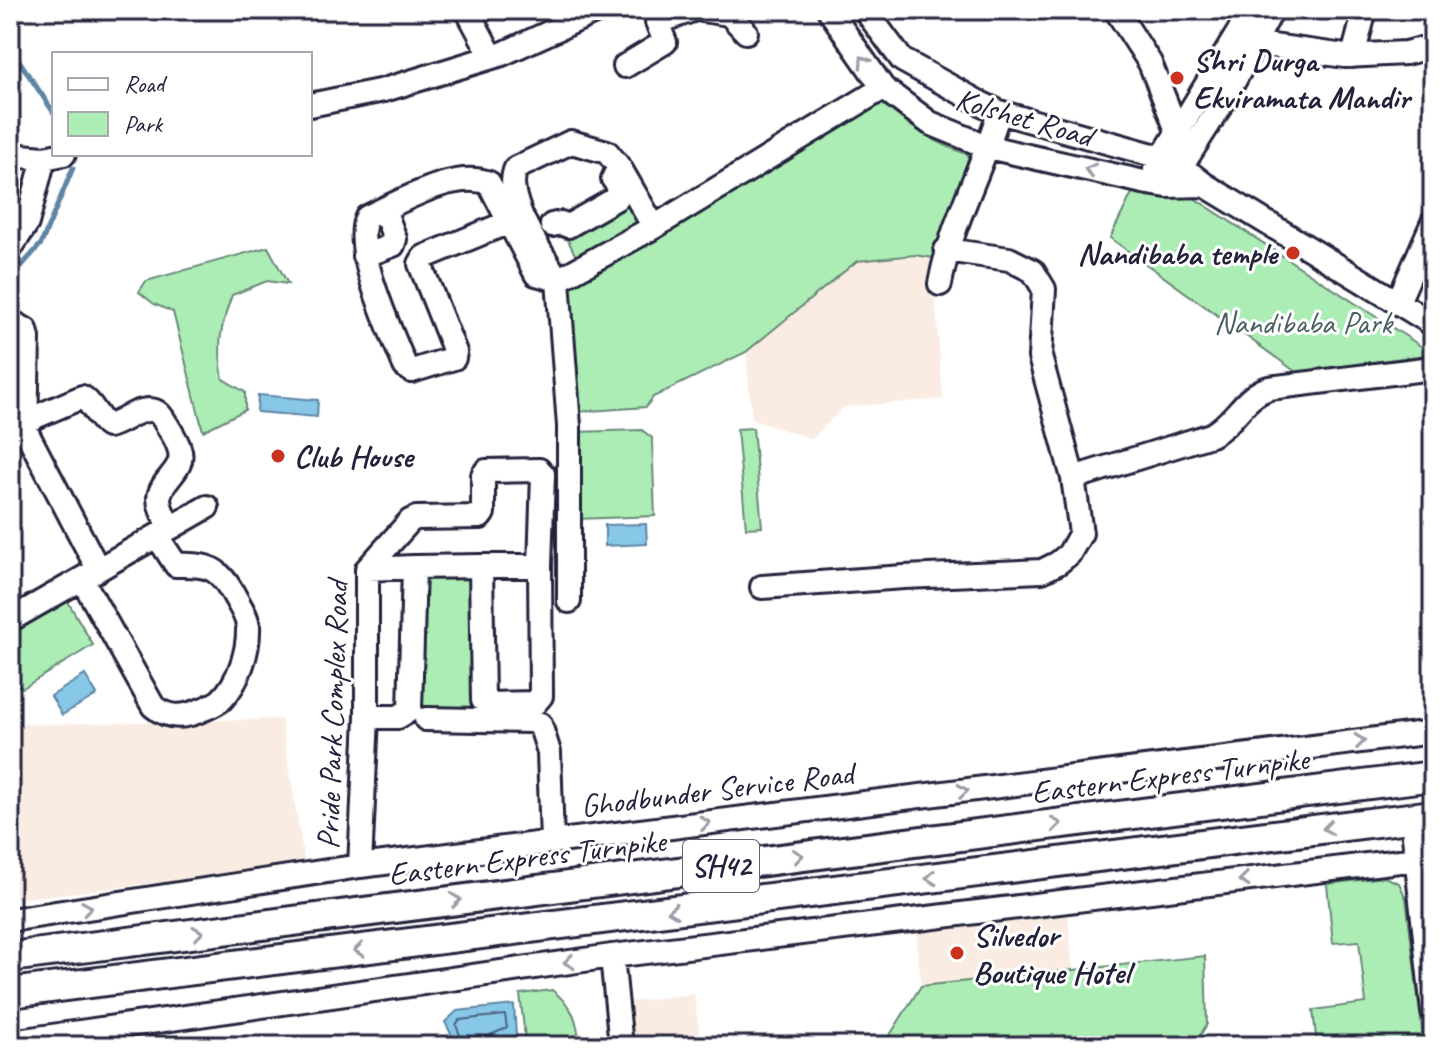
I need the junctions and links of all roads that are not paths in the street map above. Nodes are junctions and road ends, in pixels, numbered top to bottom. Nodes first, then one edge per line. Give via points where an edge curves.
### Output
1 (467, 10) edge
2 (599, 10) edge
3 (693, 10) edge
4 (702, 10) edge
5 (829, 10) edge
6 (865, 10) edge
7 (1116, 10) edge
8 (1252, 10) edge
9 (1272, 10) edge
10 (1365, 10) edge
11 (653, 16) edge
12 (746, 32) dead end
13 (1433, 35) edge
14 (1244, 42) junction
15 (1433, 46) edge
16 (1406, 53) junction
17 (1353, 56) junction
18 (492, 57) junction
19 (625, 66) dead end
20 (883, 88) junction
21 (312, 105) edge
22 (999, 112) junction
23 (1178, 133) junction
24 (988, 147) junction
25 (10, 155) edge
26 (52, 156) edge
27 (54, 156) edge
28 (1160, 157) junction
29 (1182, 167) junction
30 (620, 168) junction
31 (1157, 185) junction
32 (1205, 185) junction
33 (384, 209) junction
34 (509, 222) junction
35 (1433, 222) edge
36 (552, 225) dead end
37 (654, 227) junction
38 (10, 249) edge
39 (946, 250) junction
40 (364, 256) junction
41 (558, 280) junction
42 (940, 284) dead end
43 (1398, 302) junction
44 (10, 321) edge
45 (1433, 324) edge
46 (1433, 368) edge
47 (26, 421) junction
48 (1073, 478) junction
49 (207, 507) dead end
50 (164, 532) junction
51 (481, 566) junction
52 (540, 566) junction
53 (414, 567) junction
54 (367, 569) junction
55 (90, 574) junction
56 (762, 587) dead end
57 (569, 601) dead end
58 (10, 620) edge
59 (367, 717) junction
60 (426, 719) dead end
61 (1433, 732) edge
62 (1433, 776) edge
63 (1422, 816) edge
64 (552, 842) junction
65 (1425, 859) edge
66 (360, 866) junction
67 (10, 920) edge
68 (612, 956) junction
69 (10, 957) edge
70 (10, 993) edge
71 (1433, 1011) edge
72 (10, 1042) edge
73 (621, 1046) edge

1 - 18 street
2 - 18 street
3 - 11 street
4 - 12 street via 729,14
20 -> 5 street, Kolshet Road
6 - 22 street, Kolshet Road via 902,60
7 - 23 street via 1150,63
8 - 14 street
9 - 14 street
10 - 17 street
11 - 19 street via 665,42
13 - 16 street
14 - 17 street
14 - 23 street
14 - 29 street via 1223,102
15 - 16 street
16 - 17 street
18 - 21 street via 384,90
20 - 24 street, Kolshet Road via 930,123
20 - 37 street
22 - 24 street
22 - 28 street, Kolshet Road
23 - 28 street
31 -> 24 street, Kolshet Road
24 - 39 street
25 - 26 street
27 - 38 street via 27,223
28 - 29 street, Kolshet Road
28 - 31 street
29 - 31 street
29 - 32 street, Kolshet Road
30 - 36 street via 613,179 619,187 617,198 568,226
30 - 37 street
30 - 41 street via 607,152 571,142 516,168 512,190
31 - 32 street, Kolshet Road
32 - 43 street, Kolshet Road
33 - 34 street via 450,181 477,178 489,183
33 - 40 street via 367,217 362,226
33 - 40 street via 393,245
34 - 40 street via 424,257 420,264 455,352 454,358 412,371 405,366
34 - 41 street via 536,274
35 - 43 street
37 - 41 street
39 - 42 street
39 - 48 street via 1009,259 1033,271 1044,289 1040,357
41 - 57 street via 569,426
43 - 45 street, Kolshet Road
44 - 47 street via 26,330 28,338
46 - 48 street via 1257,391 1211,435
47 - 50 street via 82,397 108,426 140,410 160,414 180,448 181,460 159,497
47 - 55 street
48 - 56 street via 1081,533 1069,554 1042,571
49 - 50 street
50 - 55 street
50 - 55 street via 176,565 205,565 219,572 248,622 243,661 235,683 219,702 172,717 153,706
51 - 52 street
51 - 52 street, Pride Park Complex Road via 483,700 488,704 535,703 541,696
51 - 53 street
52 - 54 street, Pride Park Complex Road via 543,474 513,470 483,475 480,517 416,518
53 - 54 street
53 - 59 street via 410,710 398,717
54 - 59 street, Pride Park Complex Road
55 - 58 street
59 - 66 street, Pride Park Complex Road
60 - 64 street via 540,724 549,752
64 -> 61 street, Ghodbunder Service Road
69 -> 62 main road, Eastern Express Turnpike / SH42
63 - 65 street
63 -> 70 main road, SH42
64 - 66 street, Ghodbunder Service Road
65 -> 68 street
65 - 71 street
67 -> 66 street, Ghodbunder Service Road
68 -> 72 street
68 - 73 street

